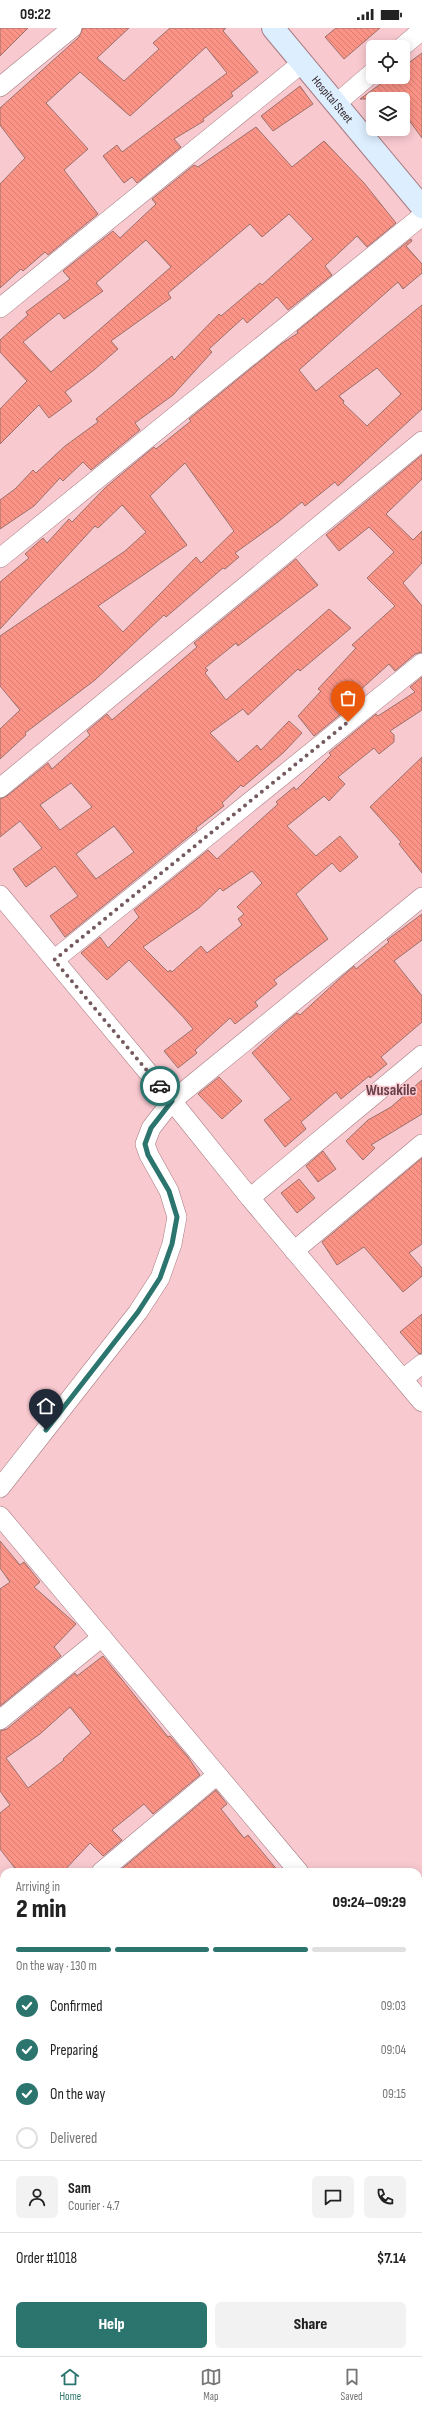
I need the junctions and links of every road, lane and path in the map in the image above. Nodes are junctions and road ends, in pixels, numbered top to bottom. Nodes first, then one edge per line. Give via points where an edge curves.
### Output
1 (72, 28) edge
2 (273, 28) edge
3 (422, 30) edge
4 (410, 40) edge
5 (302, 63) junction
6 (366, 78) edge
7 (0, 87) edge
8 (336, 104) junction
9 (422, 207) edge
10 (422, 216) edge
11 (0, 308) edge
12 (422, 441) edge
13 (0, 558) edge
14 (422, 663) edge
15 (0, 788) edge
16 (0, 895) edge
17 (422, 897) edge
18 (54, 960) junction
19 (422, 1055) edge
20 (172, 1101) junction
21 (422, 1144) edge
22 (250, 1198) junction
23 (294, 1251) junction
24 (422, 1364) edge
25 (403, 1379) junction
26 (422, 1402) edge
27 (0, 1488) edge
28 (0, 1516) edge
29 (102, 1637) junction
30 (0, 1720) edge
31 (217, 1775) junction
32 (106, 1868) edge
33 (296, 1868) edge

1 - 7 street
2 - 5 street, Hospital Steet
3 - 4 street
5 - 8 street, Hospital Steet
5 - 11 street
6 - 8 street
8 - 9 street, Hospital Steet
10 - 13 street
12 - 15 street
14 - 18 street
16 - 18 street
17 - 20 street
18 - 20 street
19 - 22 street
20 - 22 street
20 - 27 street via 151,1128 145,1144 148,1155 169,1191 177,1217 172,1244 160,1278 138,1312
21 - 23 street
22 - 23 street
23 - 25 street
24 - 25 street
25 - 26 street
28 - 29 street
29 - 30 street
29 - 31 street
31 - 32 street
31 - 33 street

